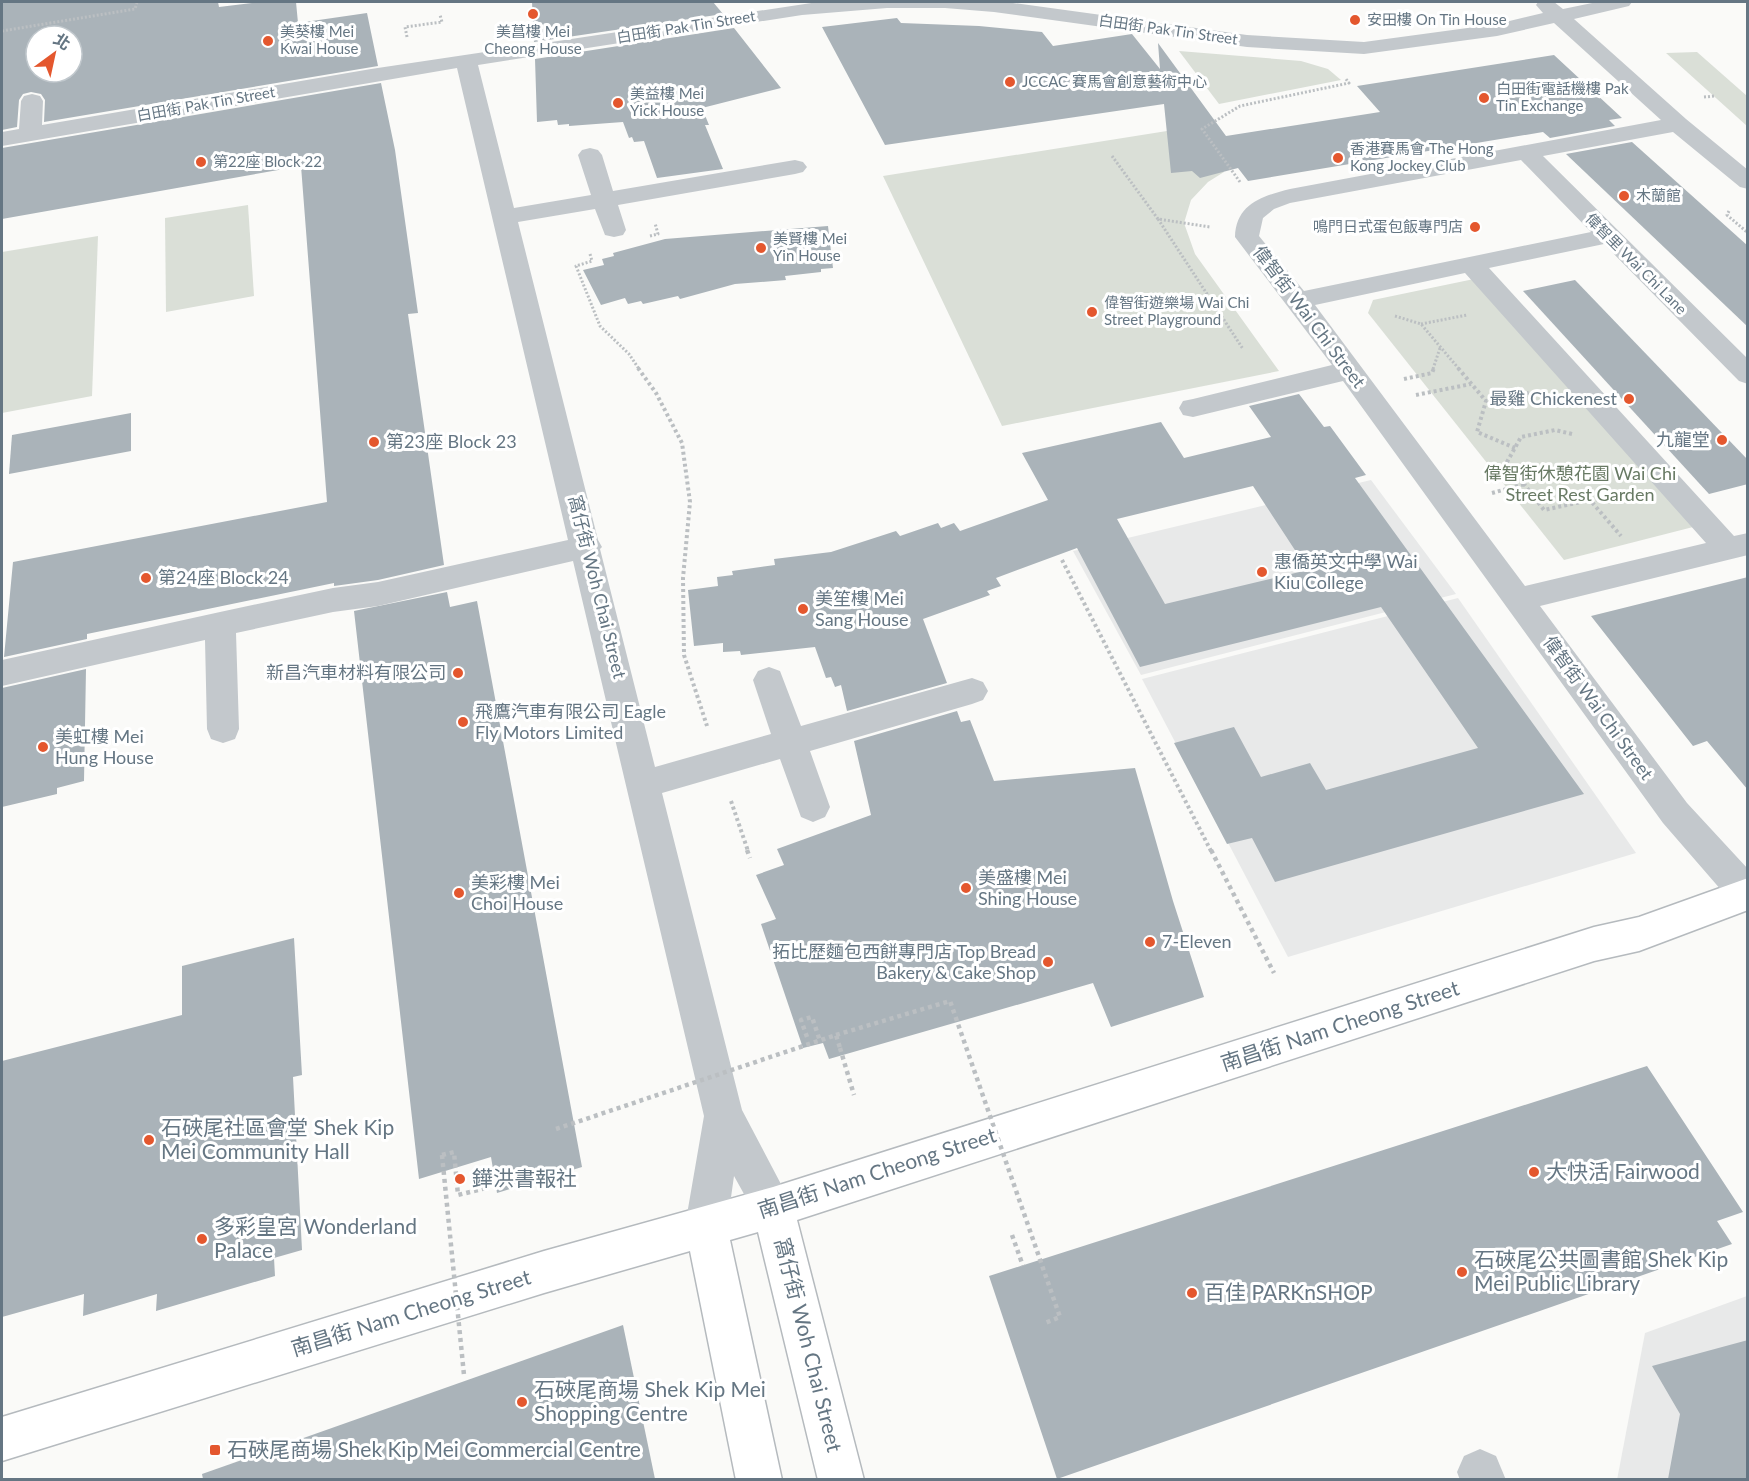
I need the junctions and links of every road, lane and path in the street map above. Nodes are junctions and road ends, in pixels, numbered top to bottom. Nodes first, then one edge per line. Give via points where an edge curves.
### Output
1 (137, 2) edge
2 (945, 2) edge
3 (1622, 2) edge
4 (781, 7) edge
5 (1550, 8) edge
6 (440, 15) dead end
7 (2, 31) edge
8 (407, 37) dead end
9 (466, 60) junction
10 (1342, 75) dead end
11 (32, 101) dead end
12 (1678, 124) junction
13 (30, 134) junction
14 (2, 139) edge
15 (1526, 152) junction
16 (590, 155) dead end
17 (1112, 156) dead end
18 (795, 167) dead end
19 (1748, 182) edge
20 (688, 185) junction
21 (1244, 187) dead end
22 (604, 199) junction
23 (1730, 209) dead end
24 (505, 217) junction
25 (1158, 219) junction
26 (1210, 226) dead end
27 (614, 230) dead end
28 (1748, 233) edge
29 (1607, 236) junction
30 (647, 237) dead end
31 (590, 252) dead end
32 (1470, 263) junction
33 (1298, 300) junction
34 (1391, 315) dead end
35 (1440, 347) junction
36 (1243, 349) dead end
37 (1350, 370) junction
38 (1748, 375) edge
39 (1402, 380) dead end
40 (1471, 384) junction
41 (1414, 396) dead end
42 (1540, 396) dead end
43 (1486, 402) junction
44 (1193, 408) dead end
45 (1571, 425) dead end
46 (1570, 434) junction
47 (1580, 436) dead end
48 (1515, 448) junction
49 (1525, 484) junction
50 (1492, 493) dead end
51 (1627, 543) dead end
52 (1738, 546) edge
53 (587, 547) junction
54 (1062, 560) dead end
55 (1518, 600) junction
56 (220, 624) junction
57 (2, 673) edge
58 (769, 680) dead end
59 (972, 691) dead end
60 (223, 729) dead end
61 (791, 743) junction
62 (719, 763) junction
63 (644, 784) junction
64 (813, 807) dead end
65 (750, 858) dead end
66 (1747, 894) edge
67 (1274, 973) dead end
68 (836, 1035) junction
69 (807, 1037) dead end
70 (820, 1041) junction
71 (854, 1095) dead end
72 (724, 1116) junction
73 (556, 1129) dead end
74 (486, 1188) dead end
75 (773, 1207) junction
76 (706, 1226) junction
77 (1012, 1235) dead end
78 (1023, 1266) dead end
79 (1045, 1323) dead end
80 (464, 1376) dead end
81 (2, 1439) edge
82 (759, 1479) edge
83 (841, 1479) edge

1 - 7 path via 135,9
2 - 4 street, 白田街 Pak Tin Street
2 - 5 street, 白田街 Pak Tin Street via 1247,41 1334,48 1364,48 1497,30
3 - 5 street, 白田街 Pak Tin Street
4 - 9 street, 白田街 Pak Tin Street
5 - 12 street
6 - 8 path via 442,22 405,27
9 - 13 street, 白田街 Pak Tin Street
9 - 24 street, 窩仔街 Woh Chai Street
10 - 21 path via 1349,83 1240,105 1202,129
11 - 13 street
12 - 15 street, 偉智街 Wai Chi Street
12 - 19 street
13 - 14 street, 白田街 Pak Tin Street
15 - 29 street, 偉智里 Wai Chi Lane
15 - 33 street, 偉智街 Wai Chi Street via 1268,202 1246,224 1247,237
16 - 22 street
17 - 25 path
18 - 20 street
20 - 22 street
20 - 30 path via 691,195 650,202 658,234
22 - 24 street
22 - 27 street
23 - 28 path via 1727,215
24 - 53 street, 窩仔街 Woh Chai Street
25 - 26 path
25 - 36 path
29 - 32 street
29 - 38 street, 偉智里 Wai Chi Lane
31 - 62 path via 592,261 576,266 600,326 629,354 656,393 682,443 690,502 683,578 684,655
32 - 33 street
32 - 52 street
33 - 37 street, 偉智街 Wai Chi Street
34 - 35 path via 1421,324
35 - 39 path via 1432,374
35 - 40 path
37 - 44 street
37 - 55 street, 偉智街 Wai Chi Street
40 - 41 path
40 - 43 path
42 - 43 path via 1529,393
43 - 48 path via 1477,432
45 - 46 path
46 - 47 path
46 - 48 path via 1555,430 1521,437
48 - 49 path via 1507,462
49 - 50 path
49 - 51 path via 1544,510 1590,500
52 - 55 street
53 - 56 street via 378,594
53 - 63 street, 窩仔街 Woh Chai Street
54 - 67 path
55 - 66 street, 偉智街 Wai Chi Street via 1675,813
56 - 57 street
56 - 60 street
58 - 61 street
59 - 61 street
61 - 62 street
61 - 64 street
62 - 63 street
62 - 65 path
63 - 72 street, 窩仔街 Woh Chai Street
66 - 75 main road, 南昌街 Nam Cheong Street via 1639,934 1561,955
68 - 70 path, bridge
68 - 71 path, bridge
68 - 79 path, bridge via 950,1001 1060,1317
69 - 70 path via 801,1020 812,1017
70 - 73 path, bridge
72 - 75 street, 窩仔街 Woh Chai Street
72 - 76 street, 窩仔街 Woh Chai Street
74 - 80 path, bridge via 458,1195 454,1152 442,1155
75 - 76 main road, 南昌街 Nam Cheong Street
75 - 83 main road, 窩仔街 Woh Chai Street
76 - 81 main road, 南昌街 Nam Cheong Street
76 - 82 main road, 窩仔街 Woh Chai Street
77 - 78 path

